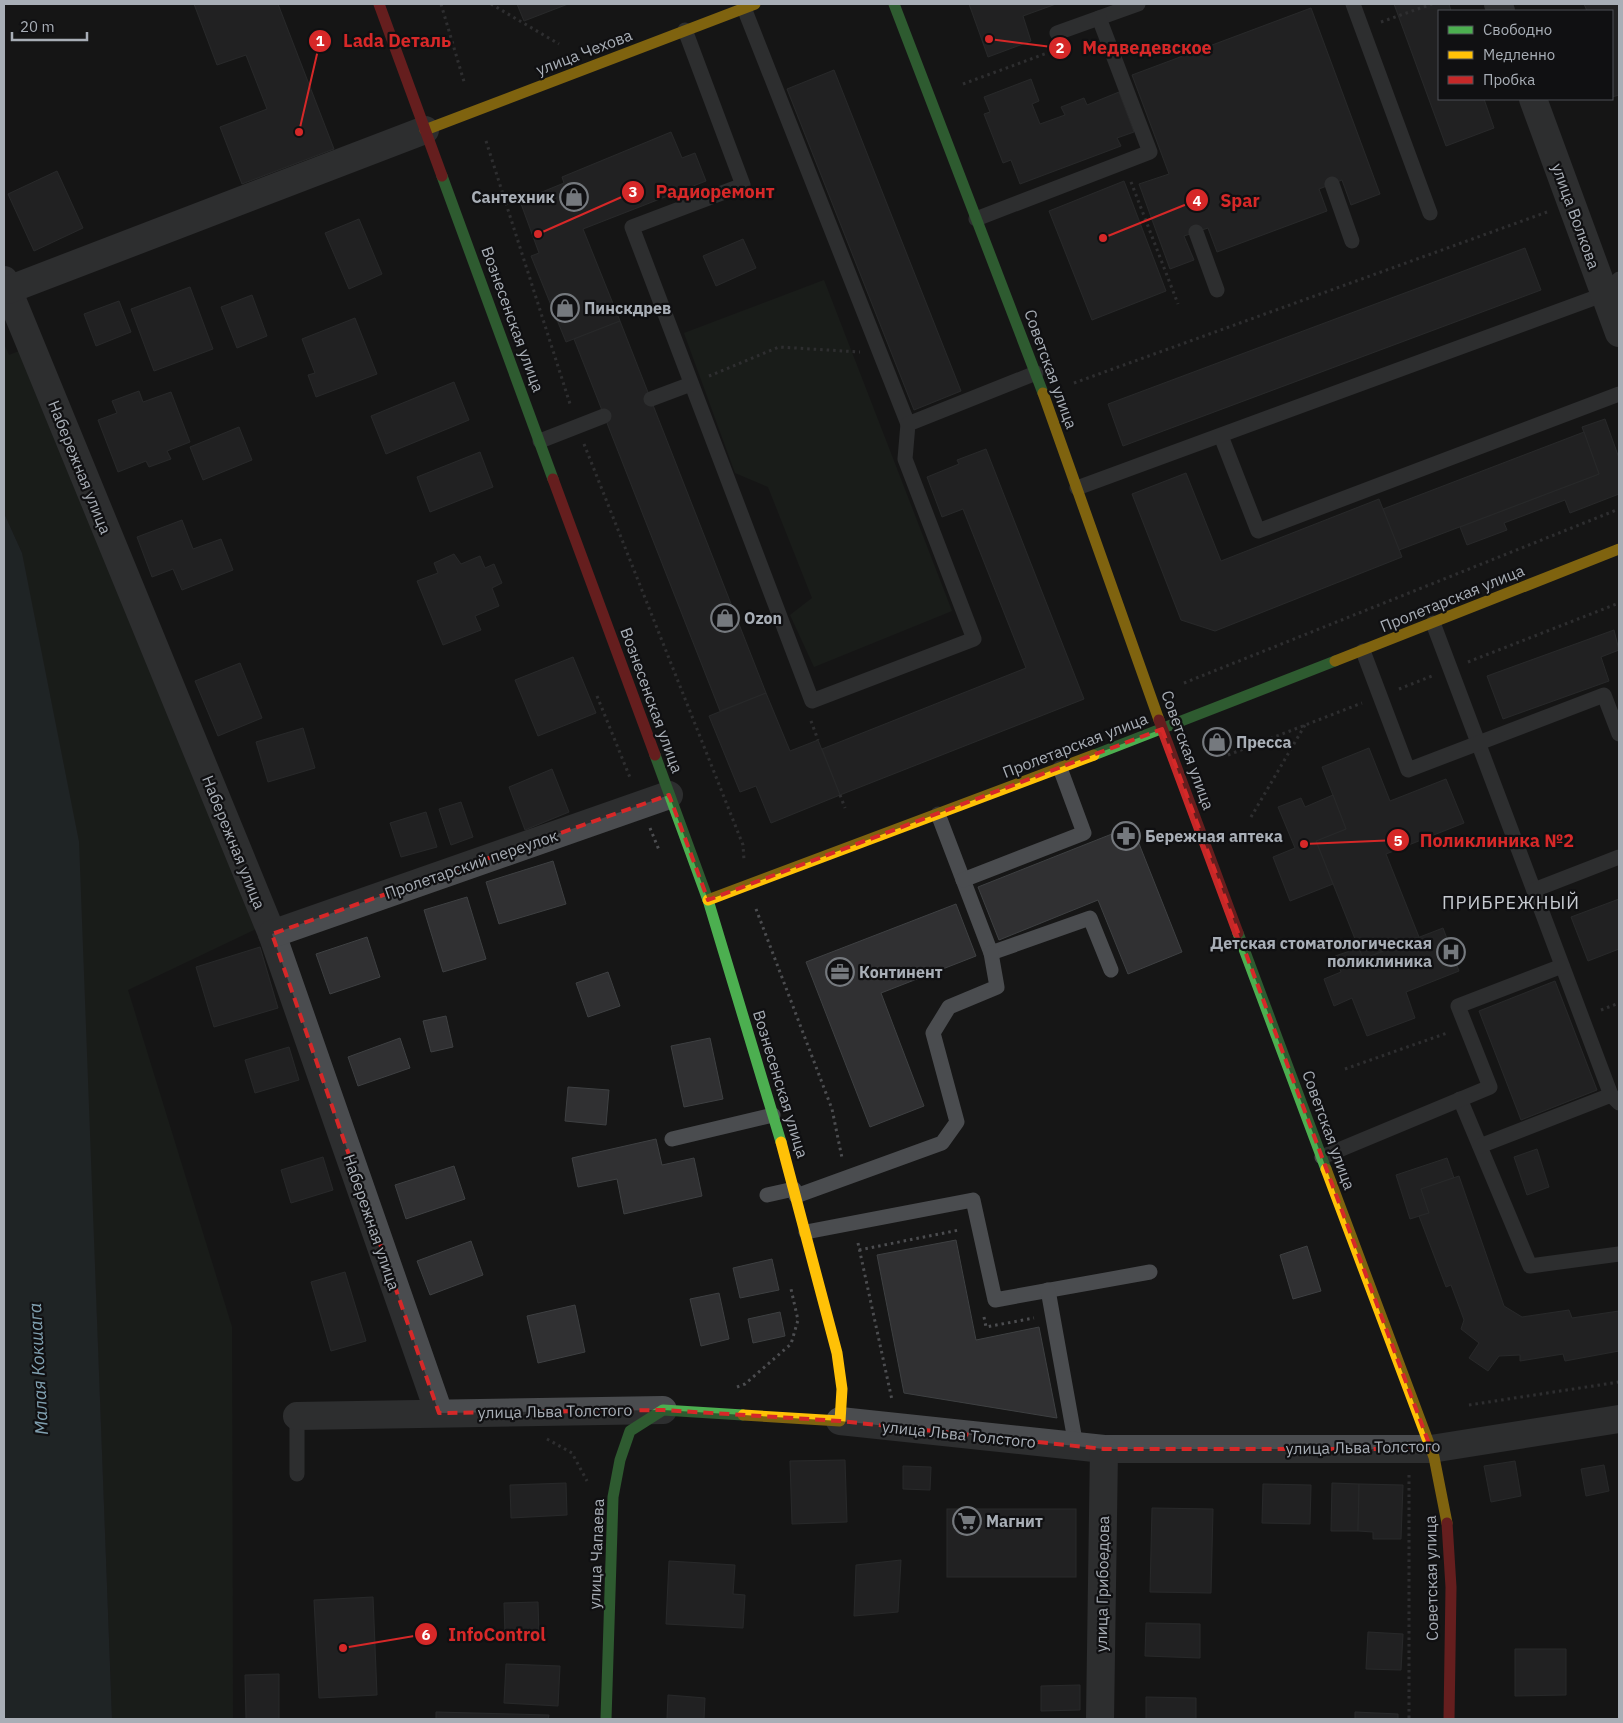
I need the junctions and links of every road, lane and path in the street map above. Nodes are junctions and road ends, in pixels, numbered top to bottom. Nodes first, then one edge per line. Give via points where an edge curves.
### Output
1 (379, 4) edge
2 (441, 4) edge
3 (491, 4) edge
4 (894, 4) edge
5 (1138, 4) edge
6 (1353, 4) edge
7 (1432, 4) edge
8 (749, 6) edge
9 (1398, 16) dead end
10 (1099, 18) junction
11 (685, 30) junction
12 (1057, 33) dead end
13 (559, 44) dead end
14 (1051, 52) dead end
15 (963, 84) dead end
16 (466, 85) dead end
17 (1533, 100) edge
18 (425, 130) junction
19 (486, 141) dead end
20 (1123, 162) junction
21 (1332, 184) dead end
22 (1572, 203) junction
23 (1430, 213) dead end
24 (976, 219) junction
25 (1196, 232) dead end
26 (1352, 241) dead end
27 (6, 285) edge
28 (1612, 286) edge
29 (1217, 290) dead end
30 (1178, 304) dead end
31 (1619, 333) edge
32 (880, 353) junction
33 (1036, 373) junction
34 (1074, 383) dead end
35 (691, 384) junction
36 (1619, 394) edge
37 (651, 399) dead end
38 (604, 416) dead end
39 (908, 424) junction
40 (577, 427) junction
41 (1221, 436) junction
42 (540, 441) junction
43 (1077, 488) junction
44 (1619, 509) edge
45 (1619, 549) edge
46 (1619, 603) edge
47 (1433, 624) junction
48 (1363, 650) junction
49 (1450, 669) junction
50 (1184, 683) dead end
51 (597, 696) dead end
52 (1380, 696) junction
53 (1306, 725) junction
54 (1162, 730) junction
55 (1619, 734) edge
56 (1478, 743) junction
57 (1228, 755) dead end
58 (1060, 768) junction
59 (669, 795) junction
60 (840, 795) dead end
61 (641, 804) junction
62 (845, 808) dead end
63 (938, 814) junction
64 (1251, 817) dead end
65 (1619, 857) edge
66 (663, 859) dead end
67 (963, 880) junction
68 (747, 886) junction
69 (1534, 890) junction
70 (708, 900) junction
71 (272, 934) junction
72 (991, 953) junction
73 (1562, 966) junction
74 (1111, 970) dead end
75 (1466, 1026) junction
76 (1345, 1069) dead end
77 (1460, 1099) junction
78 (1615, 1099) edge
79 (773, 1114) junction
80 (672, 1139) dead end
81 (1480, 1146) junction
82 (1322, 1157) junction
83 (846, 1178) junction
84 (795, 1192) junction
85 (767, 1195) dead end
86 (854, 1223) junction
87 (806, 1232) junction
88 (1619, 1254) edge
89 (1150, 1272) dead end
90 (789, 1283) dead end
91 (1048, 1290) junction
92 (1619, 1382) edge
93 (736, 1388) dead end
94 (893, 1404) dead end
95 (1469, 1405) dead end
96 (663, 1410) junction
97 (439, 1412) junction
98 (297, 1416) joint
99 (1619, 1419) edge
100 (840, 1421) junction
101 (538, 1434) dead end
102 (1076, 1446) junction
103 (1104, 1449) junction
104 (1431, 1449) junction
105 (1409, 1470) dead end
106 (297, 1474) dead end
107 (587, 1490) dead end
108 (606, 1719) edge
109 (1100, 1719) edge
110 (1409, 1719) edge
111 (1449, 1719) edge

1 - 18 street, Вознесенская улица
2 - 16 path
3 - 13 path
4 - 24 street, Советская улица
5 - 10 lane
6 - 23 lane
7 - 9 path
8 - 11 street, улица Чехова
8 - 32 lane
10 - 12 lane
10 - 20 lane via 1150,152
11 - 18 street, улица Чехова
11 - 35 lane via 744,185 632,227
14 - 15 path
17 - 22 street, улица Волкова
18 - 27 street
18 - 42 street, Вознесенская улица
19 - 40 path
20 - 24 lane
20 - 30 path
21 - 26 lane
22 - 28 street, улица Волкова
22 - 34 path
24 - 33 street, Советская улица
25 - 29 lane
27 - 71 street, Набережная улица
28 - 31 street, улица Волкова
28 - 41 lane
32 - 35 path via 779,347
32 - 39 lane
33 - 39 lane
33 - 43 street, Советская улица
35 - 37 lane
35 - 39 lane via 812,701 974,639 905,459
36 - 41 lane via 1258,531
38 - 40 lane
40 - 42 lane
40 - 68 path via 743,845
41 - 43 lane
42 - 59 street, Вознесенская улица
43 - 54 street, Советская улица
44 - 50 path
45 - 47 street, Пролетарская улица
46 - 49 path
47 - 48 street, Пролетарская улица
47 - 49 lane
48 - 52 lane
48 - 54 street, Пролетарская улица
49 - 52 path
49 - 56 lane
51 - 61 path
52 - 53 path
52 - 56 lane via 1408,770
53 - 57 path
53 - 64 path
54 - 58 street, Пролетарская улица
54 - 82 street, Советская улица
55 - 56 lane via 1604,694
56 - 69 lane
58 - 63 street, Пролетарская улица
58 - 67 lane via 1084,833
59 - 61 street, Пролетарский переулок
59 - 70 street, Вознесенская улица
60 - 62 path
61 - 66 path
61 - 71 street, Пролетарский переулок
63 - 67 lane
63 - 68 street, Пролетарская улица
65 - 69 lane
67 - 72 lane
68 - 70 street, Пролетарская улица
68 - 83 path via 832,1109
69 - 73 lane
70 - 79 street, Вознесенская улица
71 - 97 street, Набережная улица
72 - 74 lane via 1090,918
72 - 83 lane via 997,987 949,1007 933,1034 957,1122 942,1143
73 - 75 lane via 1458,1006
73 - 78 lane
75 - 76 path
75 - 77 lane via 1490,1087
77 - 81 lane
77 - 82 lane
78 - 81 lane
79 - 80 lane
79 - 84 street, Вознесенская улица
81 - 88 lane via 1530,1266
82 - 104 street, Советская улица
83 - 84 lane
84 - 85 lane
84 - 87 street, Вознесенская улица
86 - 87 lane
86 - 91 lane via 973,1200 995,1300
86 - 94 path
87 - 100 street, Вознесенская улица via 837,1353 842,1390
89 - 91 lane
90 - 93 path via 798,1320 790,1344 745,1384
91 - 102 lane
92 - 95 path
96 - 97 street, улица Льва Толстого
96 - 100 street, улица Льва Толстого
96 - 108 street, улица Чапаева via 630,1431 620,1460 613,1498
97 - 98 street, улица Льва Толстого
98 - 106 lane
99 - 104 street, улица Льва Толстого
100 - 102 street, улица Льва Толстого
101 - 107 path via 572,1452 588,1480
102 - 103 street, улица Льва Толстого
103 - 104 street, улица Льва Толстого
103 - 109 street, улица Грибоедова
104 - 111 street, Советская улица via 1444,1491 1450,1547
105 - 110 path

